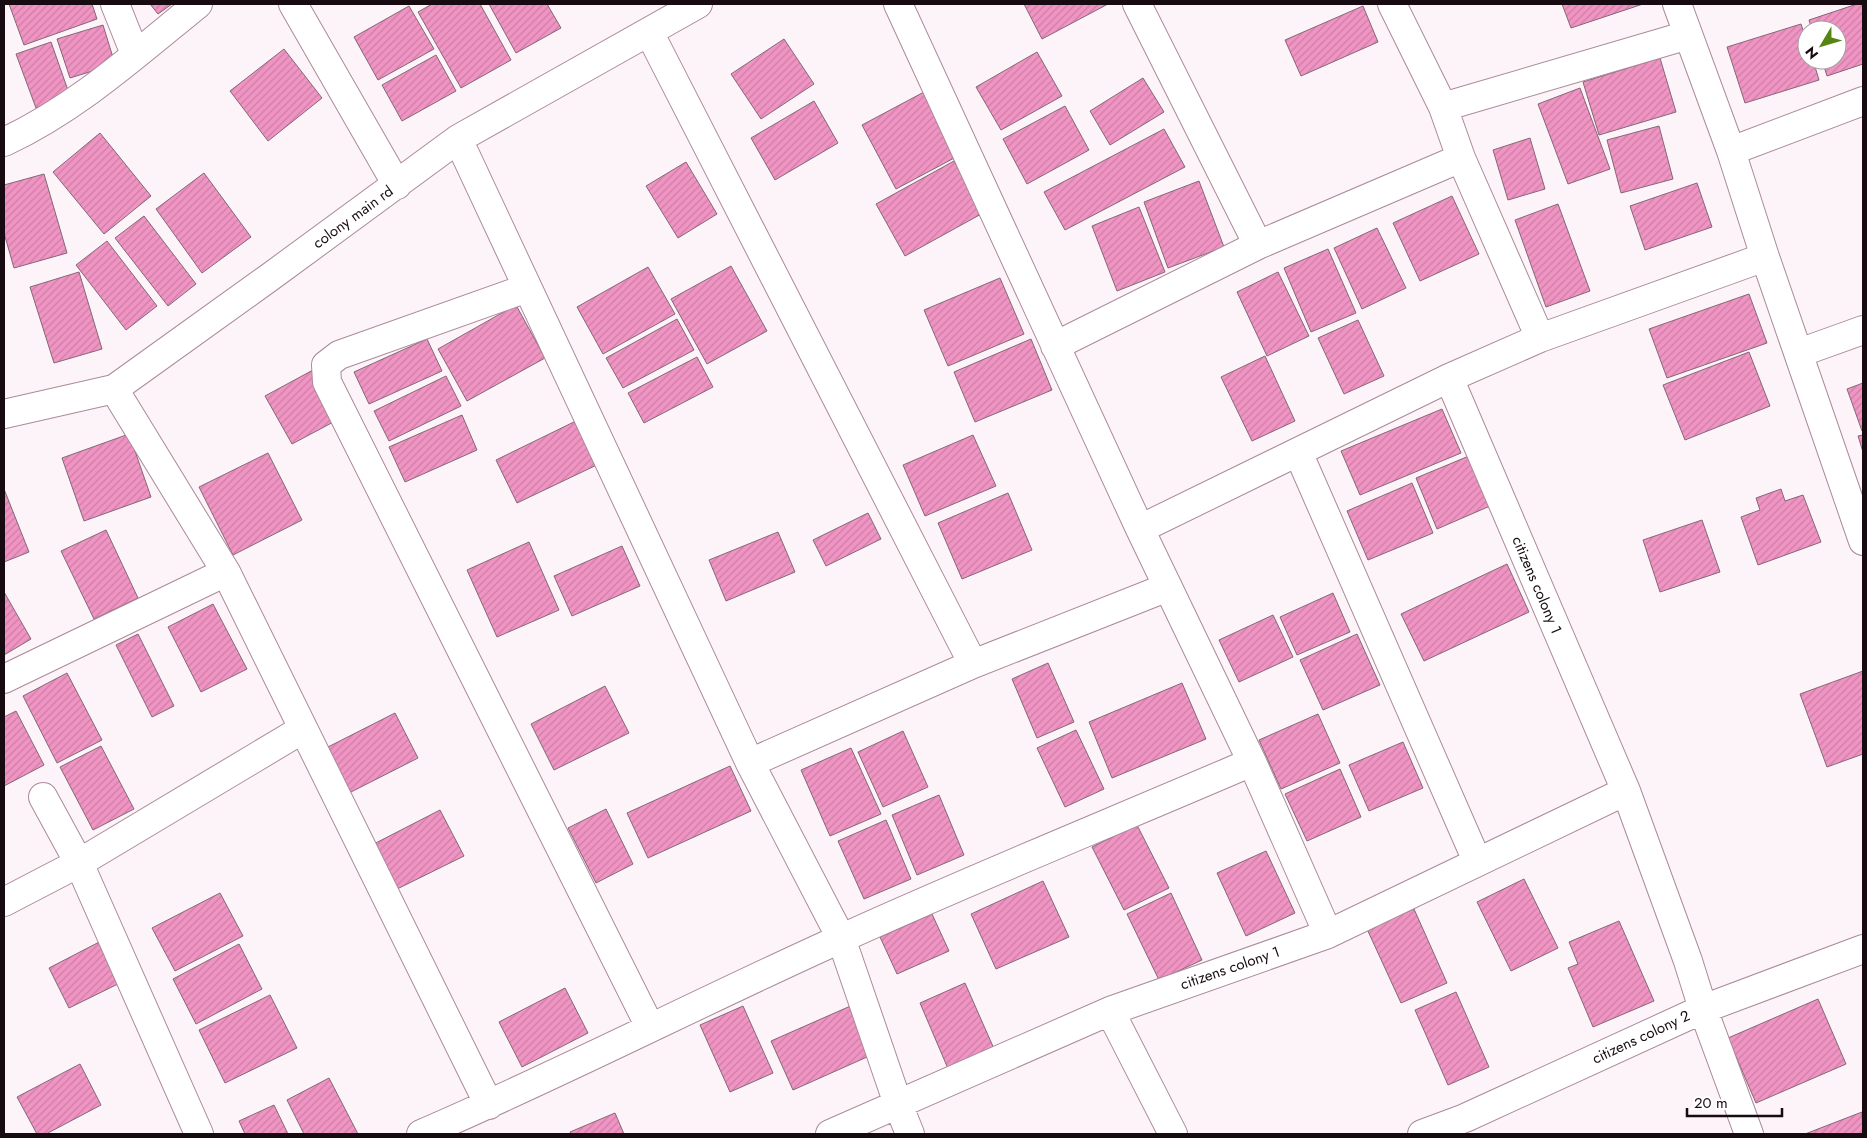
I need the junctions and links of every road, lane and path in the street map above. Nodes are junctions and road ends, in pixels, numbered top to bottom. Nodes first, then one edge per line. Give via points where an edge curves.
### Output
1 (115, 4) edge
2 (198, 4) edge
3 (293, 4) edge
4 (698, 4) edge
5 (898, 4) edge
6 (1137, 4) edge
7 (1392, 4) edge
8 (1677, 4) edge
9 (648, 32) junction
10 (1688, 35) junction
11 (135, 54) junction
12 (1863, 101) edge
13 (1443, 107) junction
14 (458, 139) junction
15 (4, 142) edge
16 (1731, 150) junction
17 (1461, 158) junction
18 (397, 185) junction
19 (1258, 245) junction
20 (1764, 256) junction
21 (528, 288) junction
22 (1863, 330) edge
23 (1540, 338) junction
24 (1055, 346) junction
25 (1799, 353) junction
26 (1449, 378) junction
27 (114, 389) junction
28 (4, 414) edge
29 (1298, 452) junction
30 (1140, 528) junction
31 (1863, 541) edge
32 (226, 572) junction
33 (1168, 586) junction
34 (973, 664) junction
35 (4, 679) edge
36 (303, 729) junction
37 (1252, 762) junction
38 (750, 763) junction
39 (1626, 791) junction
40 (43, 797) dead end
41 (1477, 861) junction
42 (79, 863) junction
43 (4, 902) edge
44 (1328, 934) junction
45 (841, 938) junction
46 (1863, 949) edge
47 (1703, 1009) junction
48 (1110, 1011) junction
49 (650, 1027) junction
50 (898, 1104) junction
51 (489, 1105) junction
52 (1469, 1126) edge
53 (199, 1134) edge
54 (422, 1134) edge
55 (830, 1134) edge
56 (910, 1134) edge
57 (1173, 1134) edge
58 (1422, 1134) edge
59 (1749, 1134) edge

1 - 11 street
2 - 11 street
3 - 18 street
4 - 9 street, colony main rd
5 - 24 street
6 - 19 street
7 - 13 street
8 - 10 street
9 - 14 street, colony main rd
9 - 34 street
10 - 13 street
10 - 16 street
11 - 15 street via 78,100
12 - 16 street
13 - 17 street
14 - 18 street, colony main rd
14 - 21 street
16 - 20 street
17 - 19 street
17 - 23 street
18 - 27 street, colony main rd
19 - 24 street
20 - 23 street
20 - 25 street
21 - 38 street
21 - 49 street via 339,355 326,365 327,382
22 - 25 street
23 - 26 street
24 - 30 street
25 - 31 street
26 - 29 street
26 - 39 street, citizens colony 1
27 - 28 street, colony main rd
27 - 32 street
29 - 30 street
29 - 41 street
30 - 33 street
32 - 35 street
32 - 36 street
33 - 34 street
33 - 37 street
34 - 38 street
36 - 42 street
36 - 51 street
37 - 44 street
37 - 45 street
38 - 45 street
39 - 41 street, citizens colony 1
39 - 47 street, citizens colony 1
40 - 42 street
41 - 44 street, citizens colony 1
42 - 43 street
42 - 53 street
44 - 48 street, citizens colony 1
45 - 49 street
45 - 50 street
46 - 47 street, citizens colony 2
47 - 52 street, citizens colony 2
47 - 59 street, citizens colony 1
48 - 50 street, citizens colony 1
48 - 57 street
49 - 51 street
50 - 55 street, citizens colony 1
50 - 56 street
51 - 54 street
52 - 58 street, citizens colony 2

